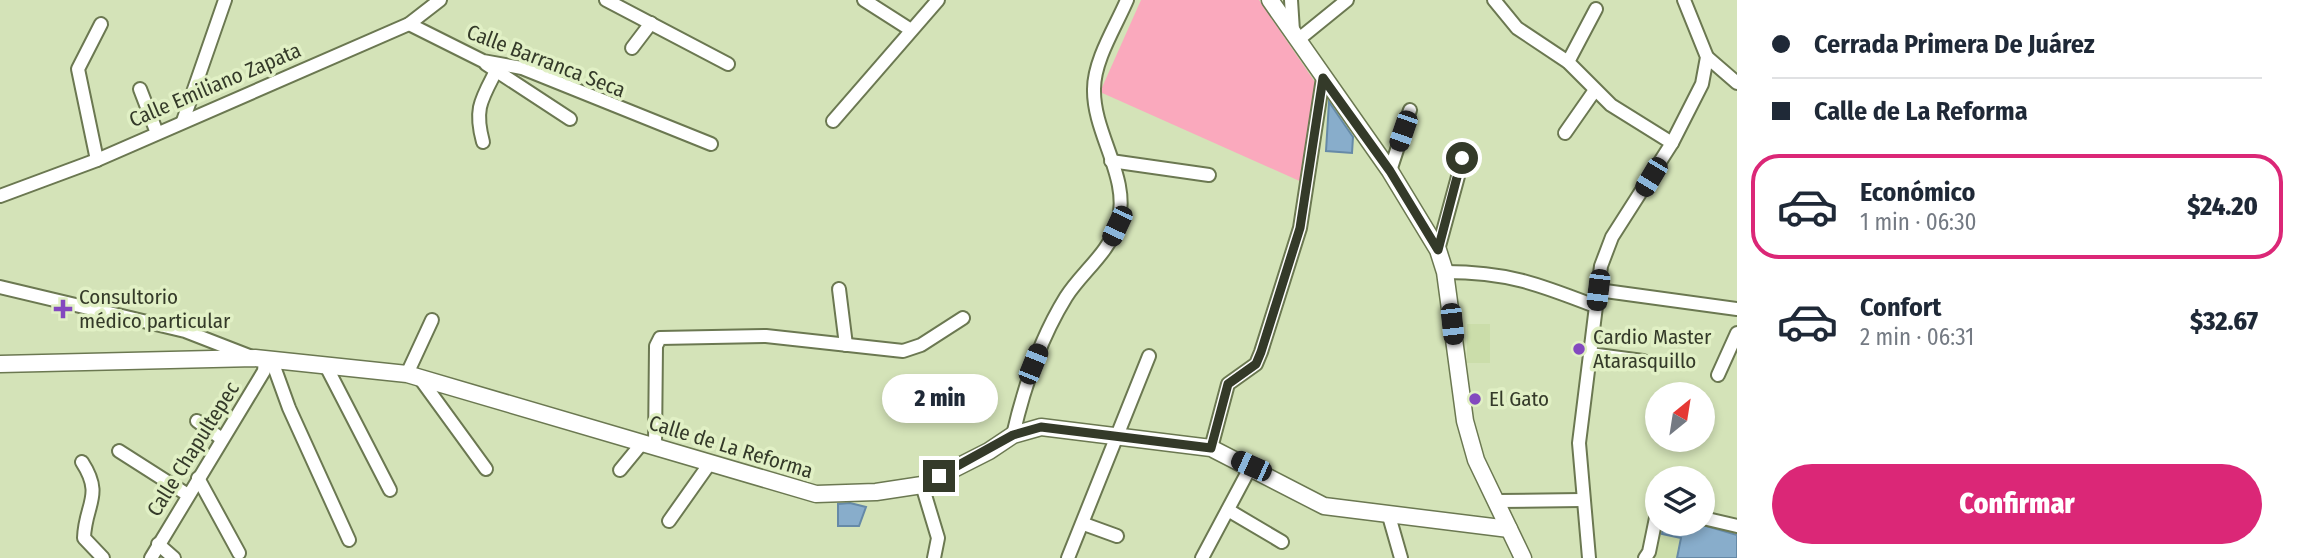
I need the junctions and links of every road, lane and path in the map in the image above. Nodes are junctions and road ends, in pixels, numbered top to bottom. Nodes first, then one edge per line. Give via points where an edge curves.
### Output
1 (225, 0) edge
2 (440, 0) edge
3 (606, 0) edge
4 (864, 0) edge
5 (1127, 0) edge
6 (1270, 0) edge
7 (1291, 0) edge
8 (1347, 0) edge
9 (1494, 0) edge
10 (1684, 0) edge
11 (930, 3) edge
12 (1596, 9) dead end
13 (651, 23) junction
14 (101, 24) dead end
15 (409, 24) junction
16 (911, 30) junction
17 (1296, 35) junction
18 (632, 48) dead end
19 (1707, 57) junction
20 (483, 61) junction
21 (1568, 62) junction
22 (728, 64) dead end
23 (496, 71) junction
24 (1323, 78) junction
25 (1737, 83) edge
26 (139, 89) dead end
27 (1595, 90) junction
28 (1410, 110) dead end
29 (570, 119) dead end
30 (183, 121) junction
31 (833, 121) dead end
32 (156, 133) junction
33 (1565, 133) dead end
34 (483, 142) dead end
35 (1672, 143) junction
36 (711, 145) dead end
37 (1462, 158) dead end
38 (97, 160) junction
39 (1111, 161) junction
40 (1390, 171) junction
41 (1209, 175) dead end
42 (0, 196) edge
43 (1438, 250) junction
44 (1445, 272) junction
45 (0, 287) edge
46 (839, 289) dead end
47 (1598, 290) junction
48 (1595, 306) junction
49 (1737, 309) edge
50 (963, 318) dead end
51 (432, 320) dead end
52 (1737, 333) edge
53 (846, 345) junction
54 (1590, 354) junction
55 (1149, 356) dead end
56 (264, 360) junction
57 (1643, 361) dead end
58 (0, 364) edge
59 (325, 364) junction
60 (1718, 375) dead end
61 (413, 376) junction
62 (197, 421) dead end
63 (1013, 435) junction
64 (1119, 435) junction
65 (222, 439) junction
66 (649, 444) junction
67 (1211, 448) junction
68 (119, 451) dead end
69 (82, 463) dead end
70 (710, 463) junction
71 (1251, 466) junction
72 (486, 469) dead end
73 (620, 470) dead end
74 (198, 478) junction
75 (922, 485) junction
76 (390, 490) dead end
77 (188, 495) junction
78 (1498, 500) junction
79 (1582, 500) junction
80 (1228, 510) junction
81 (1389, 516) junction
82 (669, 521) dead end
83 (1715, 521) edge
84 (1084, 524) junction
85 (1737, 526) edge
86 (1509, 529) junction
87 (1117, 536) dead end
88 (1652, 536) edge
89 (349, 540) dead end
90 (1282, 542) dead end
91 (158, 544) junction
92 (239, 553) dead end
93 (1647, 555) edge
94 (103, 558) edge
95 (151, 558) edge
96 (174, 558) edge
97 (934, 558) edge
98 (1068, 558) edge
99 (1202, 558) edge
100 (1401, 558) edge
101 (1523, 558) edge
102 (1589, 558) edge

1 - 30 street
2 - 15 street, Calle Emiliano Zapata
3 - 13 street
4 - 16 street
5 - 39 street via 1093,87
6 - 17 street
7 - 17 street
8 - 17 street
9 - 21 street via 1517,28
10 - 19 street
11 - 16 street
12 - 21 street
13 - 18 street
13 - 22 street
14 - 38 street via 78,69
15 - 20 street, Calle Barranca Seca
15 - 30 street, Calle Emiliano Zapata
16 - 31 street
17 - 24 street
19 - 25 street
19 - 35 street via 1702,84
20 - 23 street
20 - 36 street, Calle Barranca Seca via 522,68
21 - 27 street
23 - 29 street
23 - 34 street via 478,110
24 - 40 street
24 - 67 street via 1300,228 1261,352 1256,364 1228,384
26 - 32 street
27 - 33 street
27 - 35 street via 1630,119
28 - 40 street
30 - 32 street, Calle Emiliano Zapata
32 - 38 street, Calle Emiliano Zapata
35 - 47 street via 1612,237
37 - 43 street
38 - 42 street, Calle Emiliano Zapata
39 - 41 street
39 - 63 street via 1121,211 1117,226 1109,243 1066,296 1027,380
40 - 43 street
43 - 44 street
44 - 48 street via 1517,277
44 - 78 street via 1465,421 1476,460
45 - 56 street via 185,331
46 - 53 street
47 - 48 street
47 - 49 street
48 - 54 street
50 - 53 street via 911,349
51 - 61 street
52 - 60 street
53 - 66 street via 766,336 660,338
54 - 57 street
54 - 79 street via 1579,443
55 - 64 street
56 - 58 street
56 - 59 street, Calle de La Reforma
56 - 65 street, Calle Chapultepec via 264,371
56 - 89 street
59 - 61 street, Calle de La Reforma
59 - 76 street
61 - 66 street, Calle de La Reforma
61 - 72 street
62 - 65 street
63 - 64 street, Calle de La Reforma via 1041,427
63 - 75 street, Calle de La Reforma
64 - 67 street, Calle de La Reforma
64 - 84 street
65 - 74 street, Calle Chapultepec
66 - 70 street, Calle de La Reforma
66 - 73 street
67 - 71 street, Calle de La Reforma
68 - 77 street
69 - 94 street via 95,490 84,538
70 - 75 street, Calle de La Reforma via 816,494
70 - 82 street
71 - 80 street
71 - 81 street, Calle de La Reforma via 1324,506
74 - 77 street, Calle Chapultepec
74 - 92 street
75 - 97 street via 939,538
77 - 91 street, Calle Chapultepec
78 - 79 street
78 - 86 street
79 - 102 street
80 - 90 street
80 - 99 street
81 - 86 street, Calle de La Reforma
81 - 100 street
83 - 85 street
84 - 87 street
84 - 98 street
86 - 101 street
88 - 93 street
91 - 95 street, Calle Chapultepec
91 - 96 street

